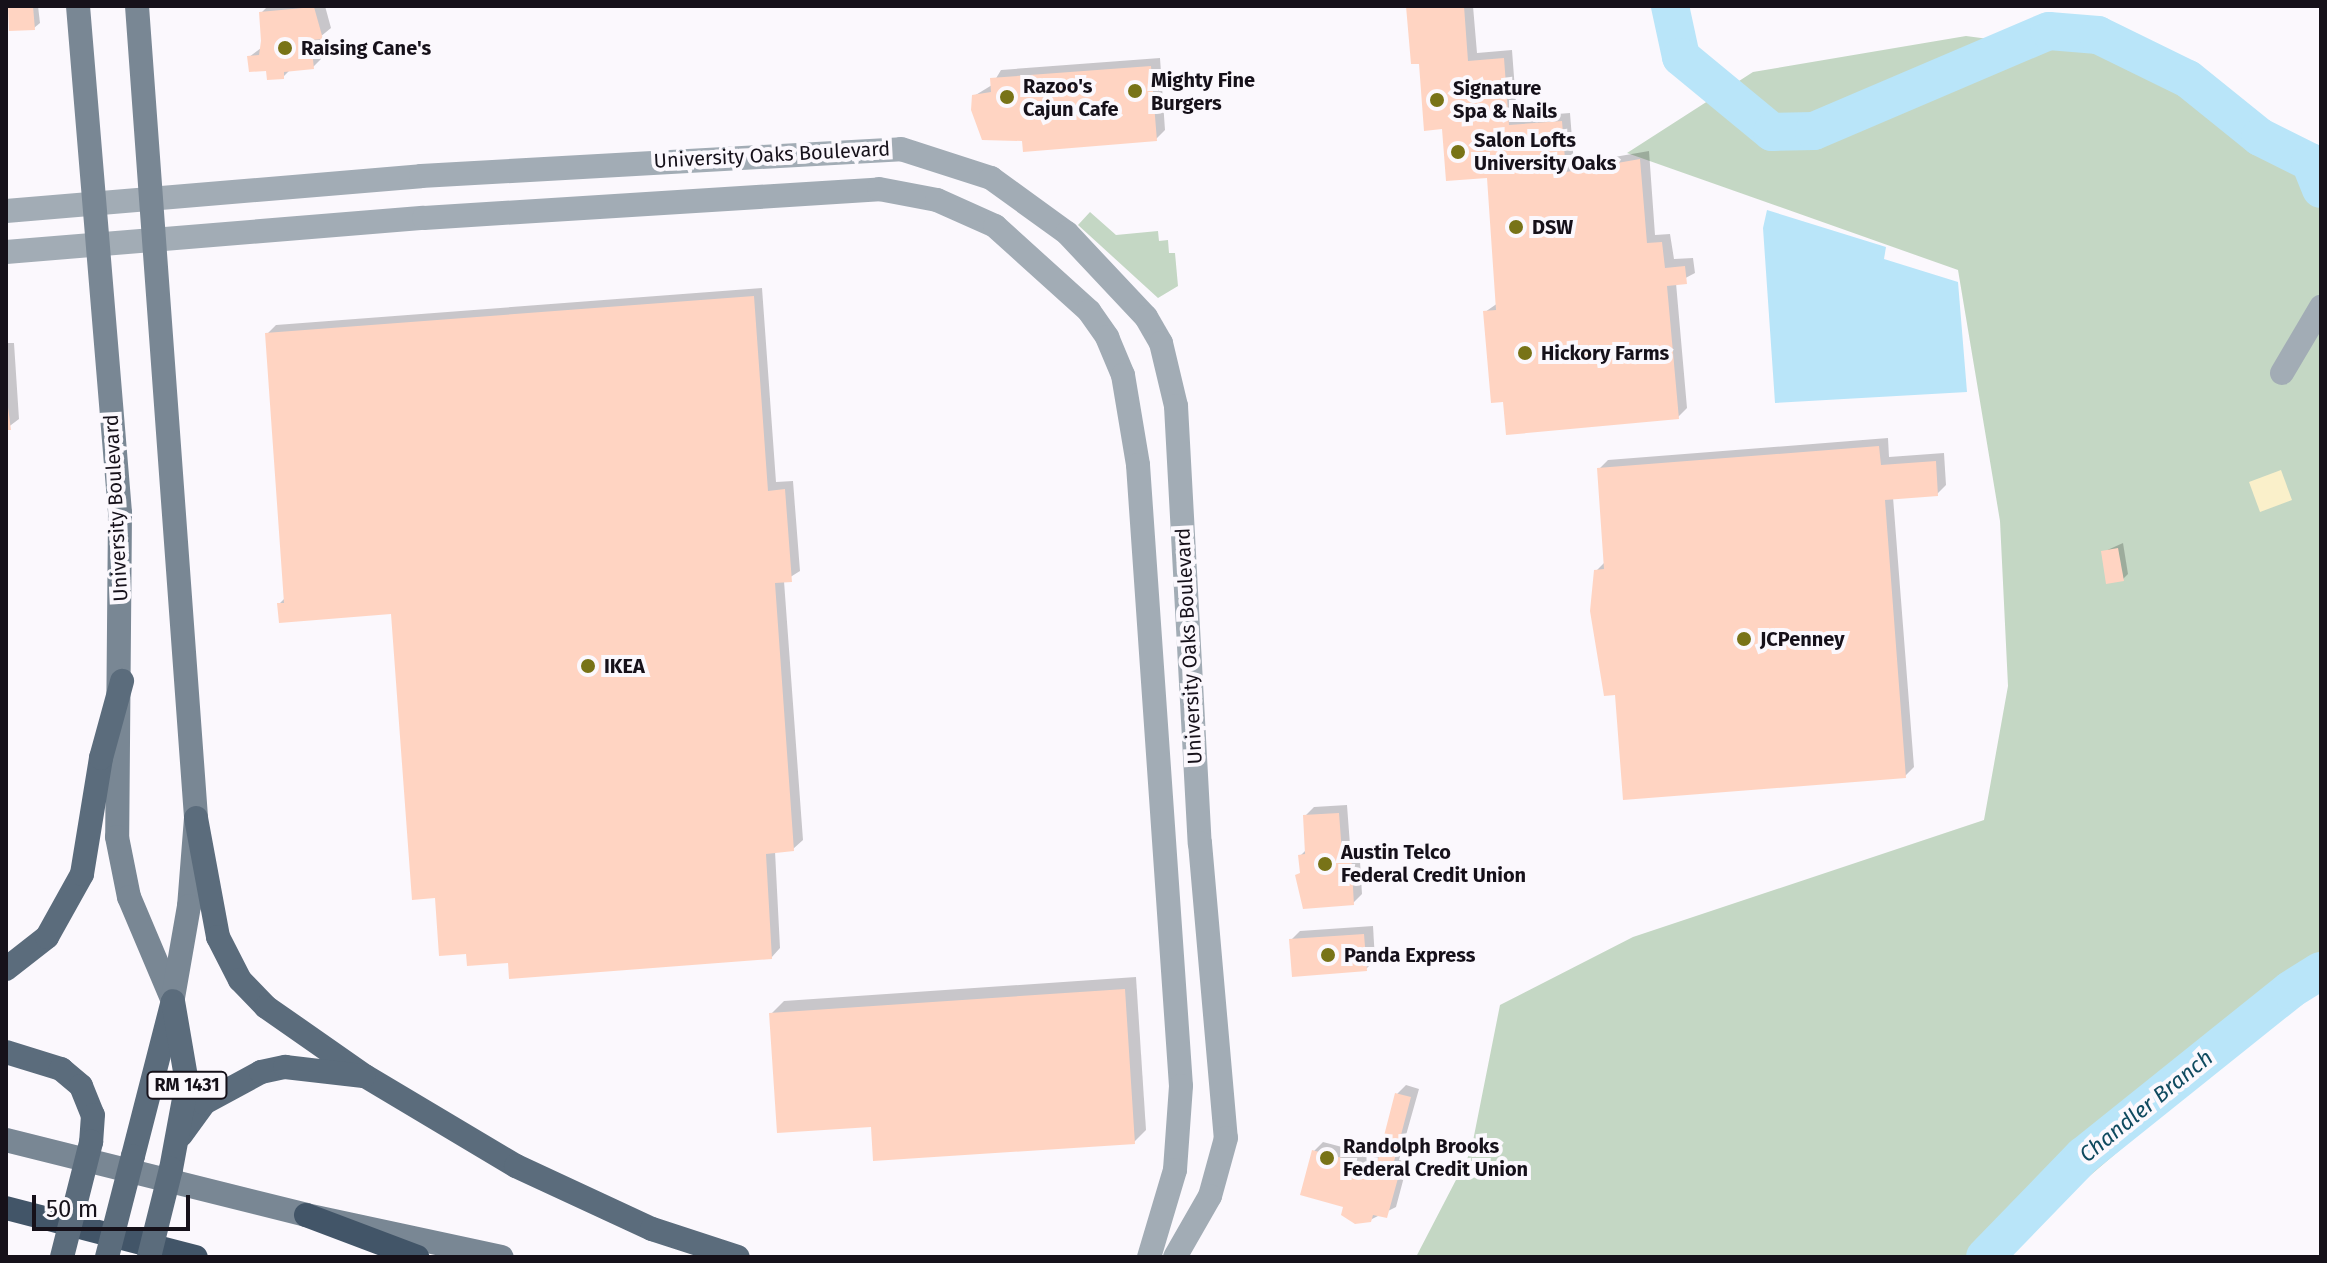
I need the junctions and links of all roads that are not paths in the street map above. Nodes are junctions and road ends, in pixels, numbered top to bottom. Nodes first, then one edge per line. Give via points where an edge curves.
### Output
1 (78, 6) edge
2 (137, 6) edge
3 (152, 197) junction
4 (95, 205) junction
5 (6, 211) edge
6 (155, 241) junction
7 (98, 245) junction
8 (6, 252) edge
9 (2321, 307) edge
10 (2282, 373) dead end
11 (122, 681) junction
12 (196, 818) junction
13 (6, 969) edge
14 (173, 1001) junction
15 (6, 1052) edge
16 (365, 1076) junction
17 (181, 1135) junction
18 (6, 1140) edge
19 (6, 1208) edge
20 (306, 1215) junction
21 (62, 1257) edge
22 (107, 1257) edge
23 (149, 1257) edge
24 (196, 1257) edge
25 (417, 1257) edge
26 (502, 1257) edge
27 (738, 1257) edge
28 (1149, 1257) edge
29 (1175, 1257) edge

1 - 4 main road, University Boulevard
2 - 3 main road, University Boulevard
3 - 4 street, University Oaks Boulevard
3 - 6 main road, University Boulevard
3 - 29 street, University Oaks Boulevard via 788,152 901,149 991,178 1067,233 1146,317 1161,343 1176,406 1200,843 1226,1138 1210,1196
4 - 5 street, University Oaks Boulevard
4 - 7 main road, University Boulevard
6 - 7 street, University Oaks Boulevard
6 - 12 main road, University Boulevard
6 - 28 street, University Oaks Boulevard via 424,218 906,191 995,226 1089,311 1123,375 1138,465 1181,1086 1175,1170
7 - 8 street, University Oaks Boulevard
7 - 11 main road, University Boulevard via 120,513
9 - 10 street
11 - 13 main road via 101,758 82,874 47,937
11 - 14 main road, University Boulevard via 117,837 129,897
12 - 14 main road, University Boulevard via 189,906
12 - 16 main road via 218,937 240,980 266,1007
14 - 17 main road, University Boulevard / RM 1431 via 187,1083
14 - 22 main road, University Boulevard / RM 1431, bridge
15 - 21 main road, bridge via 61,1069 81,1086 93,1115
16 - 17 main road via 296,1068 261,1072 204,1103
16 - 27 main road via 574,1195
17 - 23 main road, University Boulevard / RM 1431, bridge
18 - 20 main road
19 - 24 highway
20 - 25 highway
20 - 26 main road

